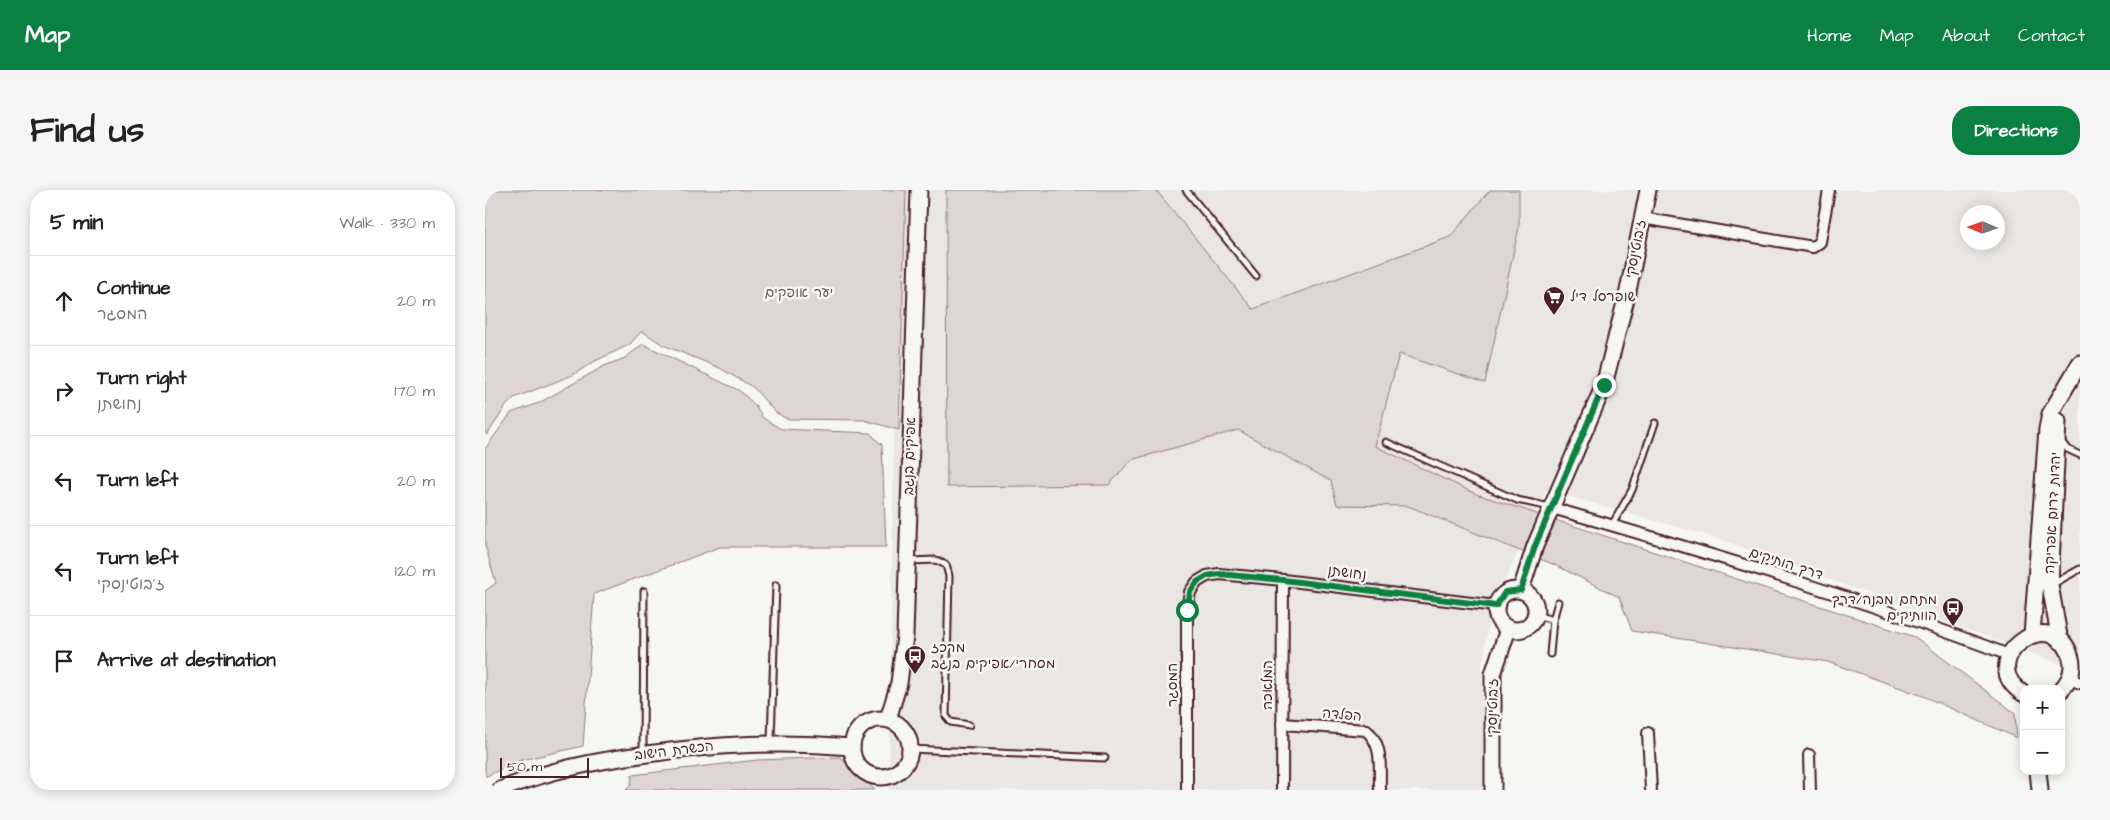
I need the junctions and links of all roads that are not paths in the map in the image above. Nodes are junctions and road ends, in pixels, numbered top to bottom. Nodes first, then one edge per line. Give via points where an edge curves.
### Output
1 (919, 190) edge
2 (1186, 190) edge
3 (1648, 190) edge
4 (1829, 190) edge
5 (1642, 218) junction
6 (1256, 276) dead end
7 (2080, 364) edge
8 (2066, 385) junction
9 (1655, 423) dead end
10 (2057, 436) junction
11 (1386, 442) dead end
12 (2080, 455) edge
13 (1551, 508) junction
14 (1612, 525) junction
15 (907, 561) junction
16 (2080, 569) edge
17 (1283, 580) junction
18 (1197, 582) joint
19 (776, 585) dead end
20 (2050, 585) junction
21 (1521, 590) junction
22 (644, 592) dead end
23 (1559, 602) dead end
24 (1496, 606) junction
25 (1536, 615) junction
26 (1553, 620) junction
27 (1508, 629) junction
28 (2032, 635) junction
29 (2060, 641) junction
30 (1550, 654) dead end
31 (2009, 656) junction
32 (2070, 684) edge
33 (2020, 690) edge
34 (888, 719) junction
35 (969, 724) dead end
36 (1282, 724) junction
37 (1648, 733) dead end
38 (771, 742) junction
39 (852, 747) junction
40 (910, 749) junction
41 (643, 754) junction
42 (1809, 755) dead end
43 (1105, 758) dead end
44 (2039, 775) edge
45 (2043, 775) edge
46 (889, 783) edge
47 (500, 790) edge
48 (1187, 790) edge
49 (1282, 790) edge
50 (1379, 790) edge
51 (1493, 790) edge
52 (1651, 790) edge
53 (1810, 790) edge
54 (2041, 790) edge

1 - 15 street, אפיקים בנגב
2 - 6 lane
3 - 5 street, ז'בוטינסקי
4 - 5 street via 1820,242 1813,247
5 - 13 street, ז'בוטינסקי via 1628,292 1604,385
7 - 8 street, יהדות דרום אפריקה
8 - 10 street, יהדות דרום אפריקה
8 - 28 street, יהדות דרום אפריקה via 2050,414 2047,429
9 - 14 lane via 1633,490
10 - 12 lane via 2067,449
10 - 20 street, יהדות דרום אפריקה
11 - 13 lane via 1517,500
13 - 14 street, דרך הותיקים
13 - 21 street, ז'בוטינסקי
14 - 31 street, דרך הותיקים via 1925,624
15 - 34 street, אפיקים בנגב via 905,636 899,683
15 - 35 lane via 936,560 946,565 949,576 946,716 951,722
16 - 20 lane
17 - 18 street, נחושתן via 1219,574
17 - 24 street, נחושתן
17 - 36 street, המלאכה
18 - 48 street, המסגר via 1190,592 1187,610
19 - 38 lane
20 - 29 street, יהדות דרום אפריקה
21 - 24 street via 1505,592
21 - 25 street via 1532,596
22 - 41 lane
23 - 26 lane
24 - 27 street via 1499,622
25 - 26 lane
25 - 27 street via 1521,630
26 - 30 lane
27 - 51 street, ז'בוטינסקי via 1493,674
28 - 29 street via 2051,635
28 - 31 street via 2021,640
29 - 32 street, יהדות דרום אפריקה via 2071,660
31 - 33 street via 2009,674 2012,683
34 - 39 street via 877,719 862,726
34 - 40 street via 902,728
36 - 49 street, המלאכה
36 - 50 street, הפלדה via 1366,730 1374,737 1379,749
37 - 52 street
38 - 39 street, הכשרת הישוב
38 - 41 street, הכשרת הישוב
39 - 46 street via 857,763 864,771
40 - 43 lane
40 - 46 street via 905,764
41 - 47 street, הכשרת הישוב via 593,761 544,773
42 - 53 street
44 - 54 street
45 - 54 street

